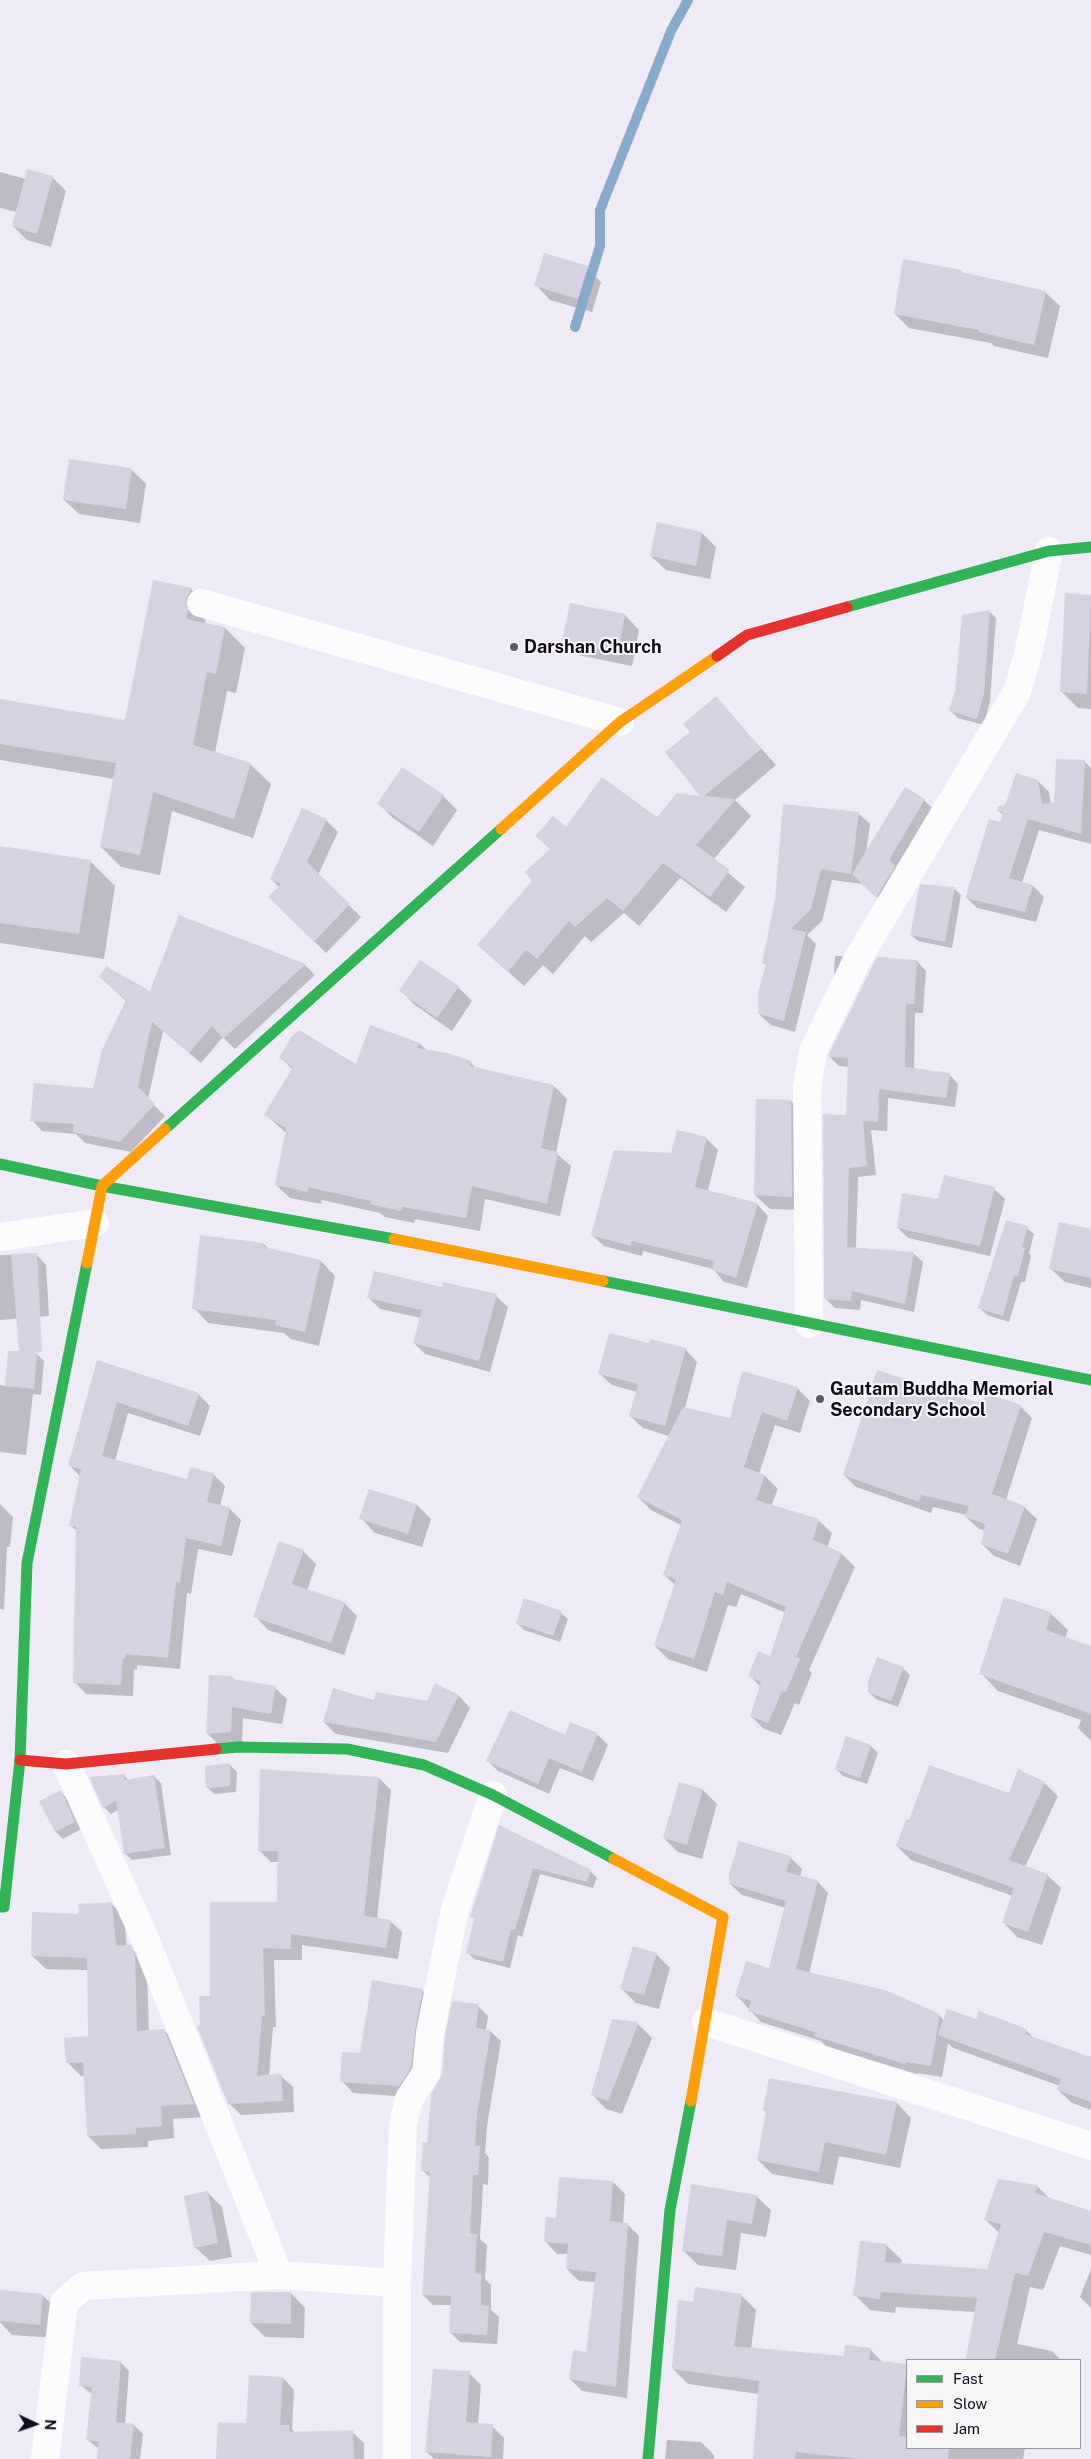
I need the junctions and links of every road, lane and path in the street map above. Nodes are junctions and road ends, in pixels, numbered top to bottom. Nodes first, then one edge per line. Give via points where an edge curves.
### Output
1 (1091, 547) edge
2 (1049, 551) junction
3 (201, 603) dead end
4 (620, 722) junction
5 (0, 1164) edge
6 (102, 1186) junction
7 (94, 1224) junction
8 (0, 1237) edge
9 (809, 1324) junction
10 (1091, 1380) edge
11 (20, 1760) junction
12 (66, 1764) junction
13 (493, 1795) junction
14 (0, 1907) edge
15 (706, 2022) junction
16 (1091, 2146) edge
17 (278, 2275) junction
18 (397, 2283) junction
19 (45, 2459) edge
20 (397, 2459) edge
21 (648, 2459) edge

1 - 2 street
2 - 4 street via 747,635
2 - 9 street via 1017,692 856,962 813,1051 808,1088
3 - 4 street
4 - 6 street
5 - 6 street
6 - 7 street
6 - 9 street via 441,1248
7 - 8 street
7 - 11 street via 27,1563
9 - 10 street
11 - 12 street
11 - 14 street via 4,1907
12 - 13 street via 238,1747 347,1749 424,1765
12 - 17 street via 141,1929
13 - 15 street via 723,1917
13 - 18 street via 455,1909 430,2033 426,2072 410,2099 403,2124
15 - 16 street
15 - 21 street via 670,2210
17 - 18 street
17 - 19 street via 83,2286 64,2303
18 - 20 street

